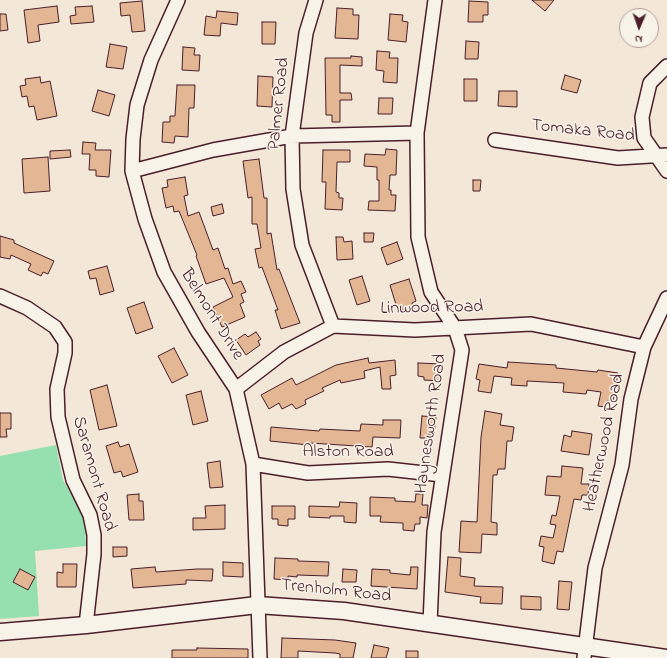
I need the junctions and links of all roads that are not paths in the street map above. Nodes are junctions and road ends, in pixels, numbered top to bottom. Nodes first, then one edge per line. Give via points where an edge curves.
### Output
1 (178, 0) edge
2 (316, 0) edge
3 (435, 0) edge
4 (667, 66) edge
5 (417, 133) junction
6 (292, 136) junction
7 (495, 140) dead end
8 (661, 155) edge
9 (132, 171) junction
10 (667, 171) edge
11 (0, 296) edge
12 (667, 298) edge
13 (333, 326) junction
14 (455, 328) junction
15 (644, 347) junction
16 (236, 389) junction
17 (253, 464) junction
18 (442, 475) junction
19 (257, 605) junction
20 (430, 623) junction
21 (86, 625) junction
22 (0, 632) edge
23 (584, 652) edge
24 (260, 658) edge
25 (667, 658) edge

1 - 9 street, Belmont Drive via 151,60 137,105
2 - 6 street, Palmer Road via 306,33
3 - 5 street, Haynesworth Road
4 - 8 street via 650,83 642,117 644,138
5 - 6 street
5 - 14 street, Haynesworth Road via 418,237 432,292
6 - 9 street via 213,150
6 - 13 street, Palmer Road via 293,189 302,244
7 - 8 street, Tomaka Road via 618,158
8 - 10 street
9 - 16 street, Belmont Drive via 145,219 164,272 198,332
11 - 21 street, Saramont Road via 27,308 56,326 65,342 58,390 58,416 73,480 90,515 94,535
12 - 15 street, Heatherwood Road
13 - 14 street, Linwood Road via 415,330
13 - 16 street via 284,352
14 - 15 street, Linwood Road via 532,324
14 - 18 street, Haynesworth Road via 462,350
15 - 23 street, Heatherwood Road via 631,398 622,465 595,568
16 - 17 street, Belmont Drive
17 - 18 street, Alston Road via 308,473 388,469
17 - 19 street, Belmont Drive
18 - 20 street, Haynesworth Road via 434,532
19 - 20 main road, Trenholm Road via 344,610
19 - 21 main road, Trenholm Road
19 - 24 street, Belmont Drive
20 - 23 main road, Trenholm Road
21 - 22 main road, Trenholm Road
23 - 25 main road, Trenholm Road

